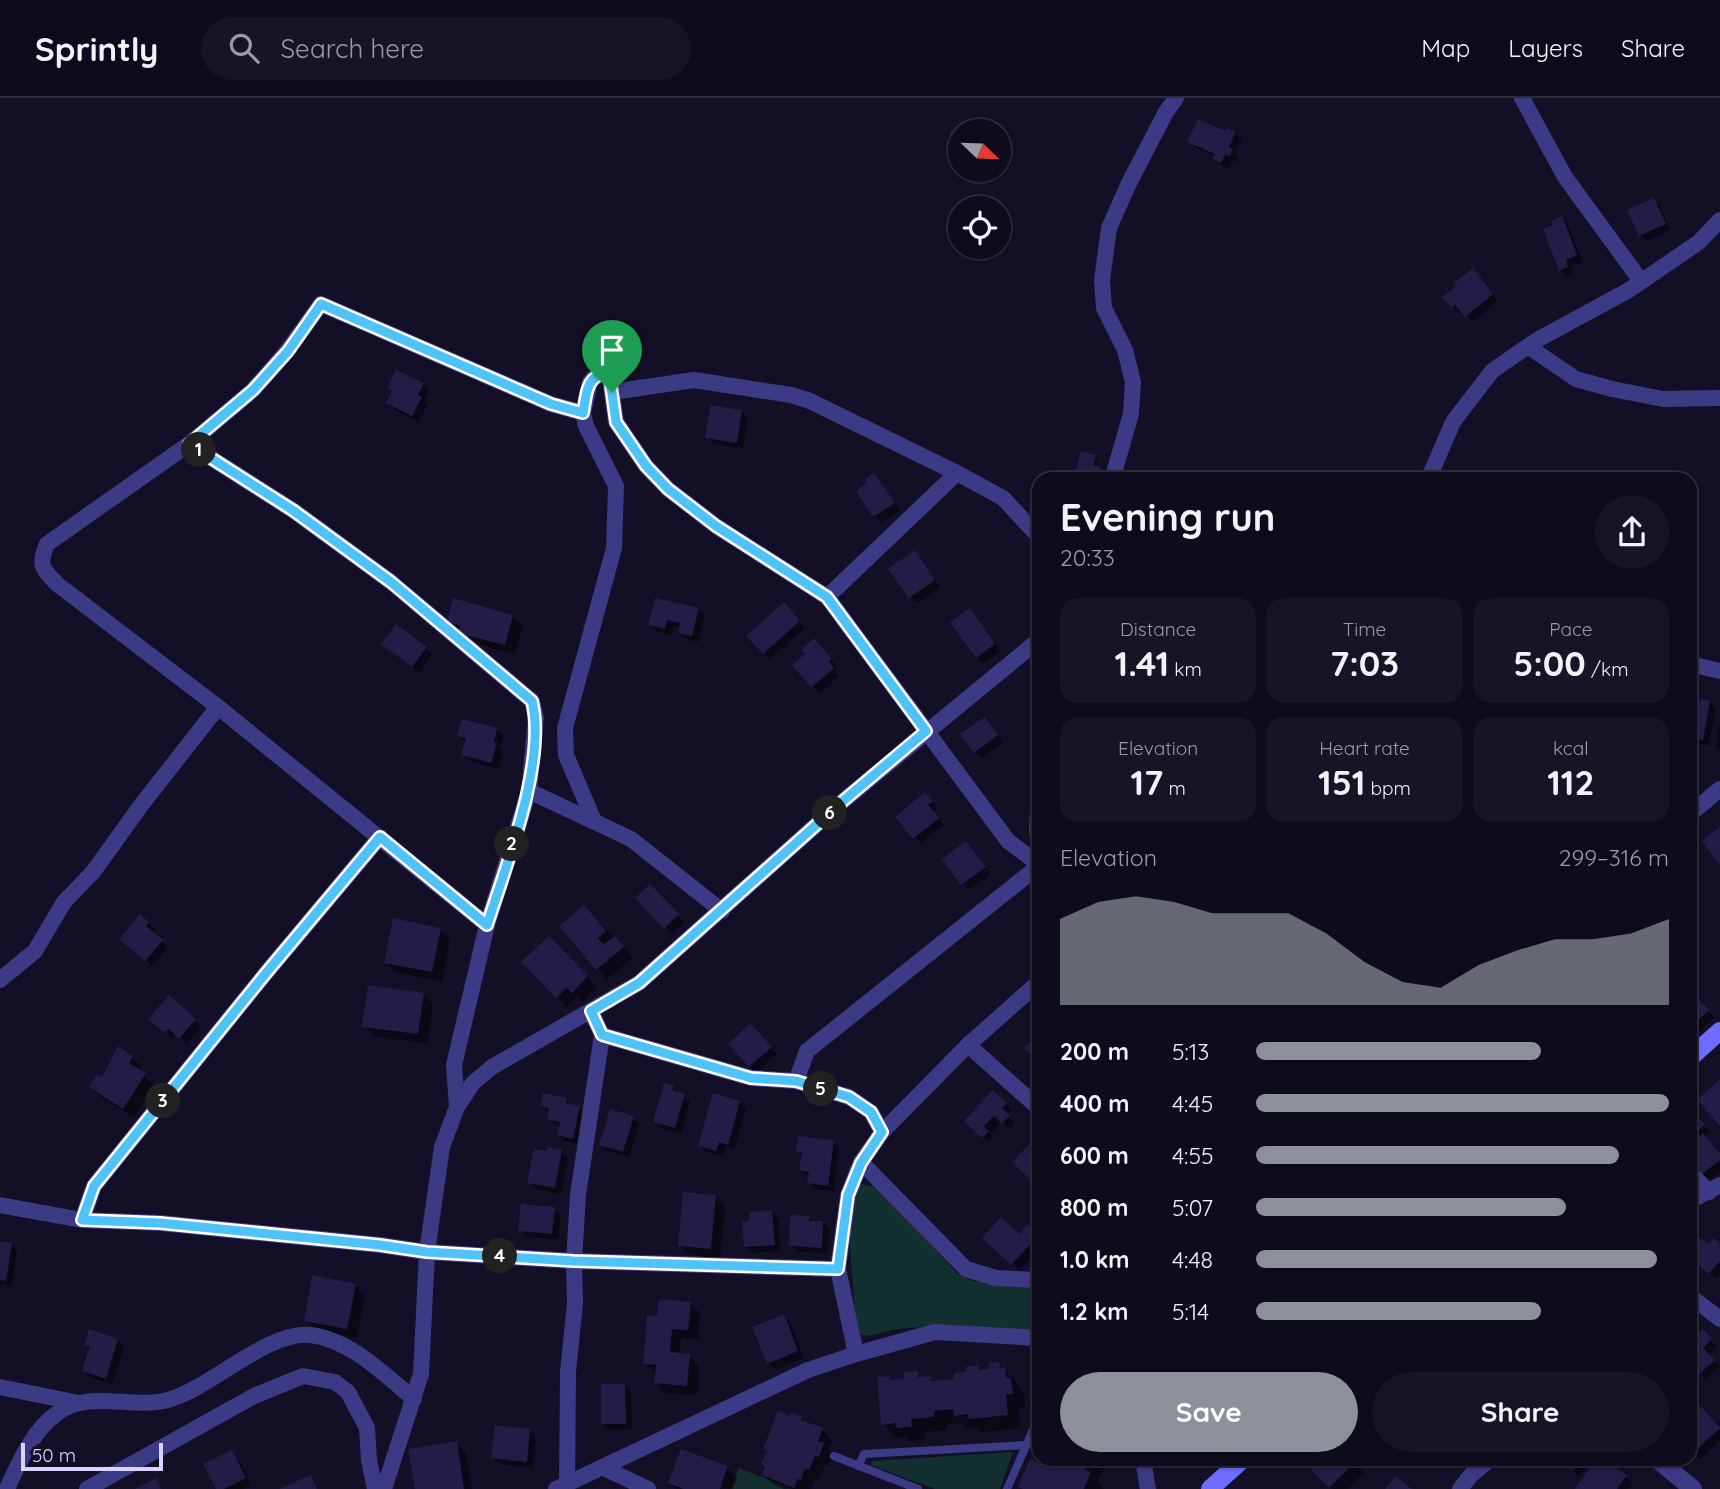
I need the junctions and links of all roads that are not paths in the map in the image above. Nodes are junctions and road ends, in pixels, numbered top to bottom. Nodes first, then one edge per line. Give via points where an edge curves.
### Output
1 (1176, 98) edge
2 (1522, 98) edge
3 (1720, 220) edge
4 (1641, 281) junction
5 (1528, 347) junction
6 (612, 392) junction
7 (1720, 398) edge
8 (583, 413) junction
9 (189, 444) junction
10 (1114, 472) edge
11 (1431, 472) edge
12 (957, 473) junction
13 (1032, 529) edge
14 (827, 597) junction
15 (1032, 645) edge
16 (1697, 666) edge
17 (1720, 671) edge
18 (218, 707) junction
19 (926, 731) junction
20 (1720, 789) edge
21 (528, 791) junction
22 (1697, 808) edge
23 (594, 821) junction
24 (380, 837) junction
25 (1032, 858) edge
26 (1032, 870) edge
27 (722, 911) junction
28 (487, 925) junction
29 (0, 980) edge
30 (1032, 988) edge
31 (591, 1011) junction
32 (1720, 1031) edge
33 (602, 1035) junction
34 (968, 1045) junction
35 (1697, 1052) edge
36 (796, 1081) junction
37 (1032, 1102) edge
38 (457, 1107) junction
39 (882, 1132) junction
40 (861, 1163) junction
41 (1697, 1178) edge
42 (1715, 1189) edge
43 (1697, 1198) edge
44 (0, 1205) edge
45 (82, 1220) junction
46 (427, 1252) junction
47 (574, 1261) junction
48 (838, 1269) junction
49 (1032, 1280) edge
50 (1697, 1301) edge
51 (1720, 1319) edge
52 (1032, 1338) edge
53 (856, 1354) junction
54 (0, 1387) edge
55 (414, 1399) junction
56 (79, 1403) junction
57 (1032, 1432) edge
58 (1026, 1445) junction
59 (834, 1456) dead end
60 (858, 1466) junction
61 (1144, 1466) edge
62 (1235, 1466) edge
63 (1482, 1466) edge
64 (1665, 1466) edge
65 (602, 1467) junction
66 (564, 1488) edge
67 (7, 1489) edge
68 (87, 1489) edge
69 (375, 1489) edge
70 (384, 1489) edge
71 (648, 1489) edge
72 (918, 1489) edge
73 (1007, 1489) edge
74 (1148, 1489) edge
75 (1210, 1489) edge
76 (1460, 1489) edge
77 (1693, 1489) edge

1 - 10 street via 1109,228 1102,280 1104,309 1125,350 1133,382 1131,414
2 - 4 street via 1565,177
3 - 4 street via 1699,242
4 - 5 street
5 - 7 street via 1576,379 1612,389 1663,399
5 - 11 street via 1492,370 1453,422
6 - 8 street via 609,372 598,373 590,382
6 - 12 street via 694,380 791,395
6 - 14 street via 616,422 668,489 716,526
8 - 9 street via 551,404 321,304 253,390
8 - 23 street via 616,486 614,548 565,728 566,755
9 - 18 street via 47,544 41,558 43,570 57,584
9 - 21 street via 294,511 391,582 532,701 536,718
12 - 13 street via 1003,498
12 - 14 street
14 - 19 street
15 - 19 street
16 - 17 street
18 - 24 street
18 - 29 street via 93,872 64,902 35,951
19 - 25 street via 1008,841
19 - 27 street
20 - 22 street
21 - 23 street
21 - 28 street
23 - 27 street via 631,839
24 - 28 street
24 - 45 street via 94,1186
26 - 36 street via 807,1051
27 - 31 street via 639,983
28 - 38 street via 454,1065
30 - 34 street
31 - 33 street
31 - 38 street via 492,1068 473,1083
32 - 35 main road
33 - 36 street via 751,1078
33 - 47 street via 582,1156
34 - 37 street
34 - 39 street
36 - 39 street via 849,1097 871,1112
38 - 46 street via 442,1147
39 - 40 street
40 - 48 street via 848,1195
40 - 49 street via 966,1269 996,1278
41 - 42 street
42 - 43 street
44 - 45 street
45 - 46 street via 160,1223
46 - 47 street
46 - 55 street via 421,1374
47 - 48 street
47 - 66 street
48 - 53 street
50 - 51 street
52 - 53 street via 936,1332
53 - 65 street via 808,1370
54 - 56 street
55 - 56 street via 372,1364 331,1339 292,1335 170,1400
55 - 70 street
56 - 67 street via 58,1412 44,1426 22,1456
57 - 58 lane
58 - 60 lane via 864,1454
58 - 73 lane
59 - 60 lane
60 - 72 lane
61 - 74 street
62 - 75 main road
63 - 76 street
64 - 77 street
65 - 66 street
65 - 71 street
68 - 69 street via 254,1396 303,1376 335,1382 348,1392 367,1429

